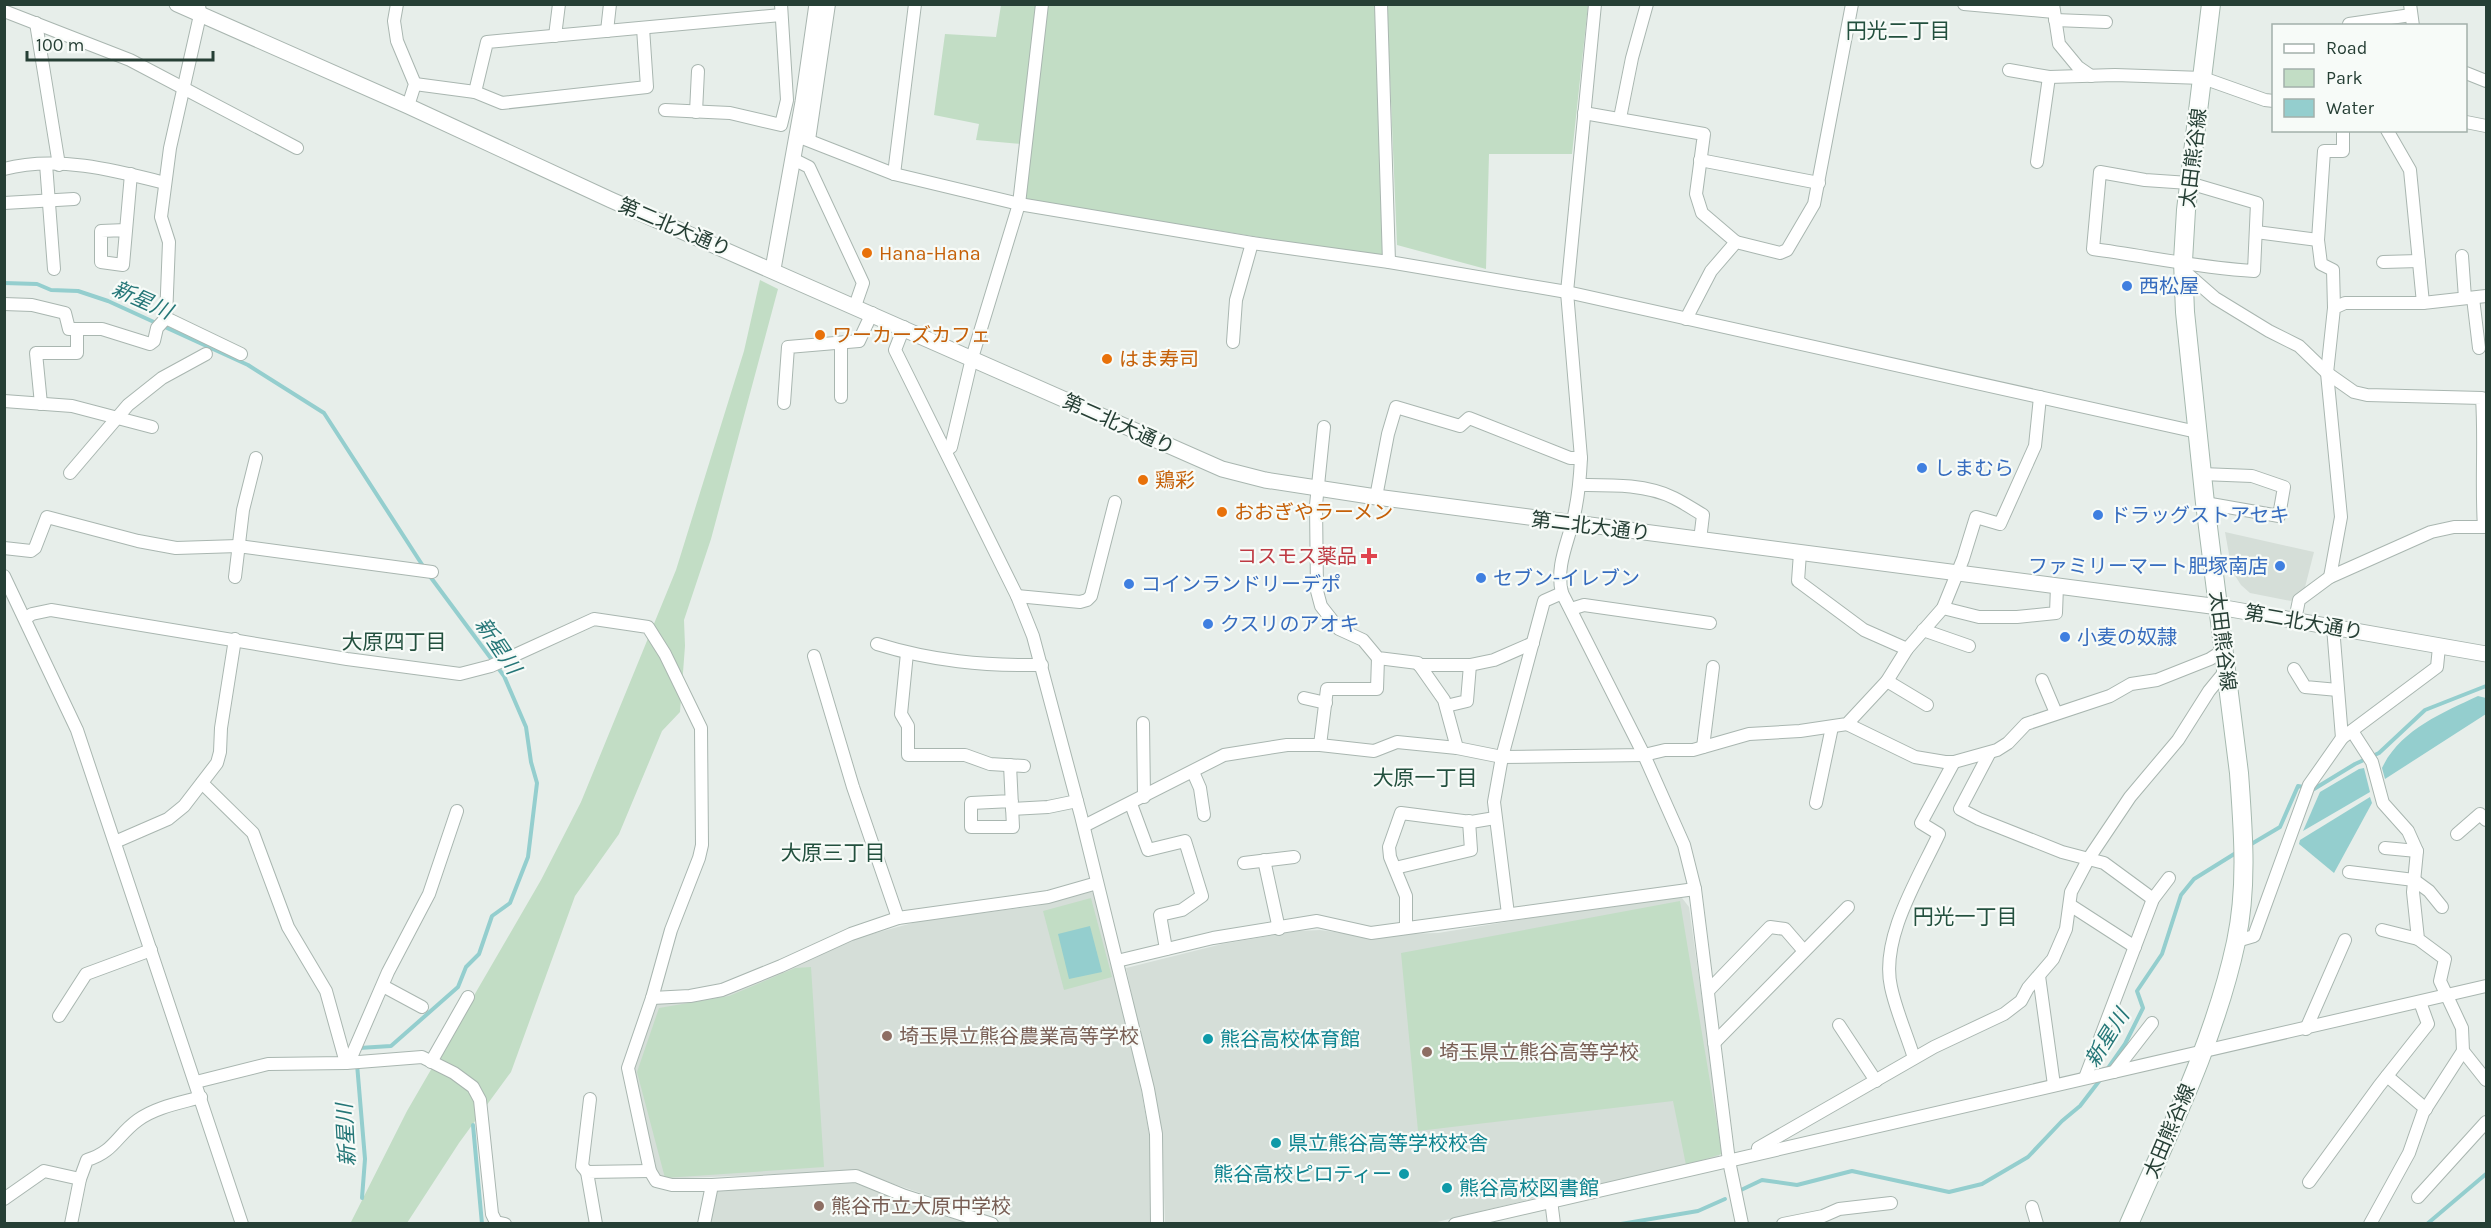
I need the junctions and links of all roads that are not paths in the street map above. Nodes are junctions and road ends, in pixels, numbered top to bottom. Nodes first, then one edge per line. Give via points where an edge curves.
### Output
1 (177, 4) edge
2 (397, 4) edge
3 (559, 4) edge
4 (610, 4) edge
5 (817, 4) edge
6 (829, 4) edge
7 (915, 4) edge
8 (1042, 4) edge
9 (1381, 4) edge
10 (1595, 4) edge
11 (1647, 4) edge
12 (1852, 4) edge
13 (1964, 4) edge
14 (2211, 4) edge
15 (200, 10) edge
16 (781, 10) edge
17 (4, 11) edge
18 (2054, 12) edge
19 (2411, 15) edge
20 (2106, 22) dead end
21 (2383, 22) edge
22 (36, 23) junction
23 (2349, 24) edge
24 (643, 28) junction
25 (607, 31) junction
26 (555, 36) junction
27 (2009, 70) dead end
28 (698, 71) dead end
29 (2467, 73) edge
30 (2091, 76) junction
31 (2049, 77) junction
32 (2203, 78) junction
33 (2487, 81) edge
34 (415, 84) junction
35 (184, 89) junction
36 (475, 92) junction
37 (787, 100) junction
38 (2272, 101) edge
39 (803, 102) junction
40 (408, 106) junction
41 (666, 110) dead end
42 (696, 112) junction
43 (1584, 113) junction
44 (1620, 118) junction
45 (2467, 122) edge
46 (2487, 126) edge
47 (2343, 132) edge
48 (2388, 132) edge
49 (803, 138) junction
50 (297, 148) dead end
51 (793, 159) junction
52 (1700, 160) junction
53 (2037, 162) dead end
54 (52, 165) junction
55 (4, 169) edge
56 (131, 174) junction
57 (894, 174) junction
58 (165, 183) junction
59 (1819, 183) junction
60 (2189, 183) junction
61 (74, 199) dead end
62 (48, 200) junction
63 (4, 203) edge
64 (1019, 204) junction
65 (126, 230) dead end
66 (2256, 232) junction
67 (2318, 240) junction
68 (1736, 242) junction
69 (1252, 243) junction
70 (2462, 256) dead end
71 (2419, 261) junction
72 (1389, 262) junction
73 (2383, 262) dead end
74 (2183, 266) junction
75 (54, 269) dead end
76 (773, 269) junction
77 (1567, 292) junction
78 (2487, 296) edge
79 (2469, 298) junction
80 (2423, 303) junction
81 (4, 304) edge
82 (855, 306) junction
83 (2334, 308) junction
84 (872, 313) junction
85 (1686, 319) junction
86 (163, 322) junction
87 (904, 327) junction
88 (77, 329) junction
89 (1233, 342) dead end
90 (841, 344) junction
91 (2479, 348) dead end
92 (206, 354) dead end
93 (241, 354) dead end
94 (972, 358) junction
95 (2327, 373) junction
96 (2040, 397) junction
97 (841, 398) dead end
98 (4, 401) edge
99 (784, 403) dead end
100 (41, 404) junction
101 (117, 418) junction
102 (152, 427) dead end
103 (1324, 428) dead end
104 (2197, 432) junction
105 (947, 450) junction
106 (1581, 458) junction
107 (256, 459) dead end
108 (70, 473) dead end
109 (2202, 474) junction
110 (1580, 485) junction
111 (1317, 489) junction
112 (1376, 497) junction
113 (1115, 502) dead end
114 (2205, 503) junction
115 (1572, 524) junction
116 (2485, 527) edge
117 (1700, 540) junction
118 (238, 546) junction
119 (4, 548) edge
120 (1800, 553) junction
121 (427, 572) dead end
122 (1956, 574) junction
123 (4, 576) edge
124 (236, 577) dead end
125 (2330, 577) junction
126 (2057, 586) junction
127 (1562, 593) junction
128 (1017, 596) junction
129 (2219, 607) junction
130 (1943, 608) junction
131 (1571, 609) junction
132 (26, 618) junction
133 (2295, 620) junction
134 (1710, 623) dead end
135 (2333, 627) junction
136 (1923, 630) junction
137 (235, 639) junction
138 (1533, 643) junction
139 (877, 644) dead end
140 (1969, 646) dead end
141 (2439, 647) junction
142 (1907, 649) junction
143 (2224, 650) junction
144 (907, 653) junction
145 (2487, 654) edge
146 (814, 656) dead end
147 (1378, 658) junction
148 (1042, 665) junction
149 (1419, 665) junction
150 (1470, 665) junction
151 (1713, 667) dead end
152 (2227, 669) junction
153 (2294, 669) dead end
154 (2042, 680) dead end
155 (1887, 681) junction
156 (2338, 690) junction
157 (1304, 698) dead end
158 (1326, 703) junction
159 (1927, 705) dead end
160 (1446, 706) junction
161 (2056, 713) junction
162 (1143, 723) dead end
163 (1847, 724) junction
164 (1832, 727) junction
165 (2347, 734) junction
166 (1320, 745) junction
167 (1457, 747) junction
168 (1703, 747) junction
169 (1989, 753) junction
170 (1644, 755) junction
171 (1503, 757) junction
172 (1954, 762) junction
173 (1010, 765) junction
174 (1024, 765) dead end
175 (1194, 771) junction
176 (202, 783) junction
177 (1144, 797) junction
178 (1077, 801) junction
179 (1816, 802) dead end
180 (1131, 804) junction
181 (457, 811) dead end
182 (1204, 815) dead end
183 (1496, 818) junction
184 (2487, 820) edge
185 (1469, 821) junction
186 (1084, 826) junction
187 (2457, 834) dead end
188 (115, 842) junction
189 (2385, 848) dead end
190 (2417, 851) junction
191 (1294, 857) dead end
192 (2089, 858) junction
193 (1264, 860) junction
194 (1244, 863) dead end
195 (1395, 868) junction
196 (2349, 872) dead end
197 (2169, 878) dead end
198 (2414, 880) junction
199 (1097, 883) junction
200 (1695, 889) junction
201 (2153, 900) junction
202 (2070, 905) junction
203 (1848, 907) dead end
204 (2442, 907) dead end
205 (1508, 914) junction
206 (898, 918) junction
207 (1406, 928) junction
208 (1279, 929) junction
209 (2382, 930) dead end
210 (2418, 939) junction
211 (2344, 940) dead end
212 (2236, 941) junction
213 (2135, 947) junction
214 (1166, 949) junction
215 (151, 950) junction
216 (1804, 951) junction
217 (1117, 961) junction
218 (2039, 976) junction
219 (383, 986) junction
220 (2487, 986) edge
221 (1708, 992) junction
222 (2447, 996) junction
223 (468, 997) dead end
224 (652, 998) junction
225 (2420, 1002) junction
226 (422, 1007) dead end
227 (59, 1016) dead end
228 (2152, 1023) dead end
229 (1839, 1024) dead end
230 (2306, 1029) junction
231 (1714, 1043) junction
232 (2203, 1051) junction
233 (2463, 1051) junction
234 (1914, 1058) junction
235 (347, 1062) junction
236 (431, 1062) junction
237 (2114, 1072) junction
238 (2387, 1076) junction
239 (2089, 1077) junction
240 (2487, 1080) edge
241 (1876, 1081) junction
242 (196, 1082) junction
243 (2054, 1085) junction
244 (201, 1096) junction
245 (590, 1099) dead end
246 (2426, 1109) junction
247 (2487, 1122) edge
248 (1744, 1155) junction
249 (1729, 1161) junction
250 (650, 1171) junction
251 (587, 1172) junction
252 (80, 1179) junction
253 (2309, 1182) dead end
254 (712, 1185) junction
255 (2418, 1197) dead end
256 (4, 1199) edge
257 (1551, 1200) junction
258 (1892, 1203) dead end
259 (2032, 1206) dead end
260 (1554, 1223) edge
261 (71, 1224) edge
262 (242, 1224) edge
263 (505, 1224) edge
264 (596, 1224) edge
265 (704, 1224) edge
266 (992, 1224) edge
267 (1157, 1224) edge
268 (1455, 1224) edge
269 (1742, 1224) edge
270 (1783, 1224) edge
271 (2037, 1224) edge
272 (2129, 1224) edge
273 (2370, 1224) edge

1 - 15 street, 第二北大通り
2 - 34 street via 397,41
3 - 26 street
4 - 25 street
5 - 39 street
6 - 49 street
7 - 57 street
8 - 64 street
9 - 72 street
10 - 43 street
11 - 44 street
12 - 59 street
13 - 18 street
14 - 32 main road, 太田熊谷線
15 - 35 street
15 - 40 street, 第二北大通り
16 - 24 street
16 - 37 street
17 - 22 street
18 - 20 street
18 - 30 street via 2059,44
19 - 21 street
21 - 23 street
22 - 35 street via 130,60
22 - 54 street
24 - 25 street
24 - 36 street via 647,87 502,103
25 - 26 street
26 - 36 street via 487,42
27 - 31 street
28 - 42 street
29 - 33 street
30 - 31 street
30 - 32 street
31 - 53 street
32 - 38 street
32 - 60 main road, 太田熊谷線
34 - 36 street
34 - 40 street
35 - 50 street
35 - 58 street
37 - 39 street
37 - 42 street via 781,125 730,113
39 - 49 street
40 - 76 street, 第二北大通り via 611,200
41 - 42 street
43 - 44 street
43 - 77 street
44 - 52 street via 1704,134
45 - 46 street
47 - 67 street via 2343,152 2324,152
48 - 71 street via 2410,170
49 - 51 street
49 - 57 street
51 - 76 street
51 - 82 street via 809,166 863,283
52 - 59 street
52 - 68 street via 1696,194 1702,213
54 - 55 street via 27,163
54 - 56 street
54 - 62 street
56 - 58 street
56 - 65 street
57 - 64 street
58 - 86 street via 161,217 169,242
59 - 68 street via 1814,204 1787,250 1780,253
60 - 66 street via 2257,203
60 - 74 main road, 太田熊谷線
60 - 74 street via 2100,172 2093,249
61 - 62 street
62 - 63 street
62 - 75 street
64 - 69 street
64 - 94 street
66 - 67 street
66 - 74 street via 2254,271
67 - 83 street via 2321,264 2333,270
68 - 85 street via 1711,271
69 - 72 street
69 - 89 street via 1236,300
70 - 79 street
71 - 73 street
71 - 80 street
72 - 77 street
74 - 95 street via 2215,298 2299,346
74 - 104 main road, 太田熊谷線
76 - 82 street, 第二北大通り
77 - 85 street
77 - 106 street
78 - 79 street
79 - 80 street
79 - 91 street
80 - 83 street via 2345,303
81 - 88 street via 32,305 65,313 69,329
82 - 84 street, 第二北大通り
83 - 95 street
84 - 87 street, 第二北大通り
84 - 90 street via 859,341
85 - 96 street
86 - 88 street via 150,344 102,329
86 - 93 street
87 - 94 street, 第二北大通り
87 - 105 street via 895,350
88 - 100 street via 78,353 36,353
90 - 97 street
90 - 99 street via 788,347
92 - 101 street via 162,378
94 - 105 street via 951,447
94 - 111 street, 第二北大通り via 1212,465 1264,480
95 - 116 street via 2354,392 2367,395 2482,398 2485,442 2481,485
95 - 125 street via 2341,517
96 - 104 street
96 - 122 street via 2035,446 2000,524 1976,517
98 - 100 street
100 - 101 street via 72,406
101 - 102 street
101 - 108 street
103 - 111 street
104 - 109 main road, 太田熊谷線
105 - 128 street
106 - 110 street
106 - 112 street via 1570,458 1469,418 1460,426 1396,407
107 - 118 street
109 - 114 main road, 太田熊谷線
109 - 114 street via 2252,476 2284,487 2279,516
110 - 115 street
110 - 117 street via 1618,485 1673,497 1703,515
111 - 112 street, 第二北大通り
111 - 147 street via 1317,591 1321,606 1339,629 1363,640
112 - 115 street, 第二北大通り
113 - 128 street via 1087,600
114 - 129 main road, 太田熊谷線
115 - 117 street, 第二北大通り
115 - 127 street via 1559,568
116 - 125 street via 2454,526 2431,532
117 - 120 street, 第二北大通り
118 - 119 street via 176,548 47,517 31,551
118 - 121 street
118 - 124 street
120 - 122 street, 第二北大通り
120 - 142 street via 1798,581 1864,630
122 - 126 street, 第二北大通り
122 - 130 street
123 - 132 street
125 - 133 street via 2299,600
126 - 129 street, 第二北大通り
126 - 130 street via 2056,613 1979,617
127 - 131 street
127 - 138 street via 1544,601
128 - 148 street
129 - 133 street, 第二北大通り
129 - 143 main road, 太田熊谷線
130 - 136 street
131 - 134 street via 1584,605
131 - 170 street
132 - 137 street via 51,610
132 - 188 street via 77,730
133 - 135 street, 第二北大通り
135 - 141 street, 第二北大通り
135 - 156 street
136 - 140 street
136 - 142 street
137 - 176 street via 220,752 217,764
137 - 224 street via 460,674 495,664 594,618 648,627 698,719 702,845 671,930
138 - 150 street via 1494,660
138 - 171 street
139 - 144 street
141 - 145 street, 第二北大通り
141 - 165 street via 2437,667
142 - 155 street
143 - 152 main road, 太田熊谷線
143 - 161 street via 2157,680 2131,684 2110,696
144 - 148 street via 993,666
144 - 173 street via 901,714 908,726 908,755 965,755 990,764
146 - 206 street
147 - 149 street
147 - 158 street via 1377,689 1327,689
148 - 178 street
149 - 150 street
149 - 160 street
150 - 160 street via 1467,701
151 - 168 street
152 - 192 street
152 - 212 main road, 太田熊谷線 via 2244,861
153 - 156 street via 2305,687
154 - 161 street
155 - 159 street
155 - 163 street
156 - 165 street
157 - 158 street
158 - 166 street
160 - 167 street
161 - 169 street via 2026,724 2008,743
162 - 177 street
163 - 164 street
163 - 172 street via 1915,757
164 - 168 street via 1749,734
164 - 179 street
165 - 190 street via 2369,758 2383,803 2408,831
165 - 212 street via 2307,789 2254,936
166 - 167 street via 1374,751 1397,742
166 - 175 street via 1287,745 1224,755
167 - 171 street
168 - 170 street
169 - 172 street
169 - 192 street via 1960,809 2062,852
170 - 171 street
170 - 200 street via 1684,845
171 - 183 street via 1494,802
172 - 234 street via 1921,823 1939,834 1896,928 1891,956 1890,985
173 - 174 street
173 - 178 street via 1012,805 1048,807
175 - 177 street
175 - 182 street
176 - 188 street via 168,819
176 - 235 street via 253,833 288,927 326,991
177 - 180 street
178 - 186 street
180 - 186 street
180 - 214 street via 1148,850 1185,841 1202,896 1182,910 1160,915
181 - 219 street via 429,894
183 - 185 street
183 - 205 street
184 - 187 street via 2480,814
185 - 195 street via 1471,850
185 - 195 street via 1401,813 1389,847
186 - 199 street
188 - 215 street
189 - 190 street
190 - 198 street
191 - 193 street
192 - 201 street via 2104,863
192 - 202 street via 2071,892
193 - 194 street
193 - 208 street
195 - 207 street via 1406,896
196 - 198 street
197 - 201 street
198 - 204 street
198 - 210 street
199 - 206 street via 1048,897
199 - 217 street
200 - 205 street
200 - 221 street
201 - 213 street
202 - 213 street
202 - 218 street via 2066,929 2053,959
203 - 216 street
205 - 207 street
206 - 224 street via 722,990
207 - 208 street via 1371,933 1317,921
208 - 214 street
209 - 210 street
210 - 222 street via 2445,959 2440,981
211 - 230 street
212 - 232 main road, 太田熊谷線
213 - 239 street
214 - 217 street
215 - 227 street via 86,974
215 - 242 street
216 - 221 street via 1785,929 1770,927
216 - 231 street
217 - 267 street via 1156,1134
218 - 234 street via 2021,1001 2004,1014
218 - 243 street
219 - 226 street
219 - 235 street
220 - 222 street
221 - 231 street
222 - 225 street
222 - 233 street via 2462,1028
223 - 236 street
224 - 250 street via 628,1068
225 - 230 street
225 - 238 street via 2428,1024
228 - 237 street
229 - 241 street
230 - 232 street
231 - 249 street
232 - 237 street
232 - 272 main road, 太田熊谷線
233 - 240 street
233 - 246 street
234 - 241 street
235 - 236 street via 422,1057
235 - 242 street via 268,1064
236 - 263 street via 454,1073 472,1087 480,1100 492,1214 496,1222
237 - 239 street
238 - 246 street
238 - 253 street
239 - 243 street
241 - 248 street
242 - 244 street
243 - 248 street
244 - 252 street via 149,1112 103,1156 87,1160
244 - 262 street
245 - 251 street via 582,1166
246 - 273 street via 2409,1153
247 - 255 street
248 - 249 street
249 - 257 street
249 - 269 street
250 - 251 street
250 - 254 street via 656,1181 672,1185
251 - 264 street
252 - 256 street via 44,1171
252 - 261 street
254 - 265 street
254 - 266 street via 856,1176
257 - 260 street
257 - 268 street
258 - 270 street via 1839,1209
259 - 271 street

